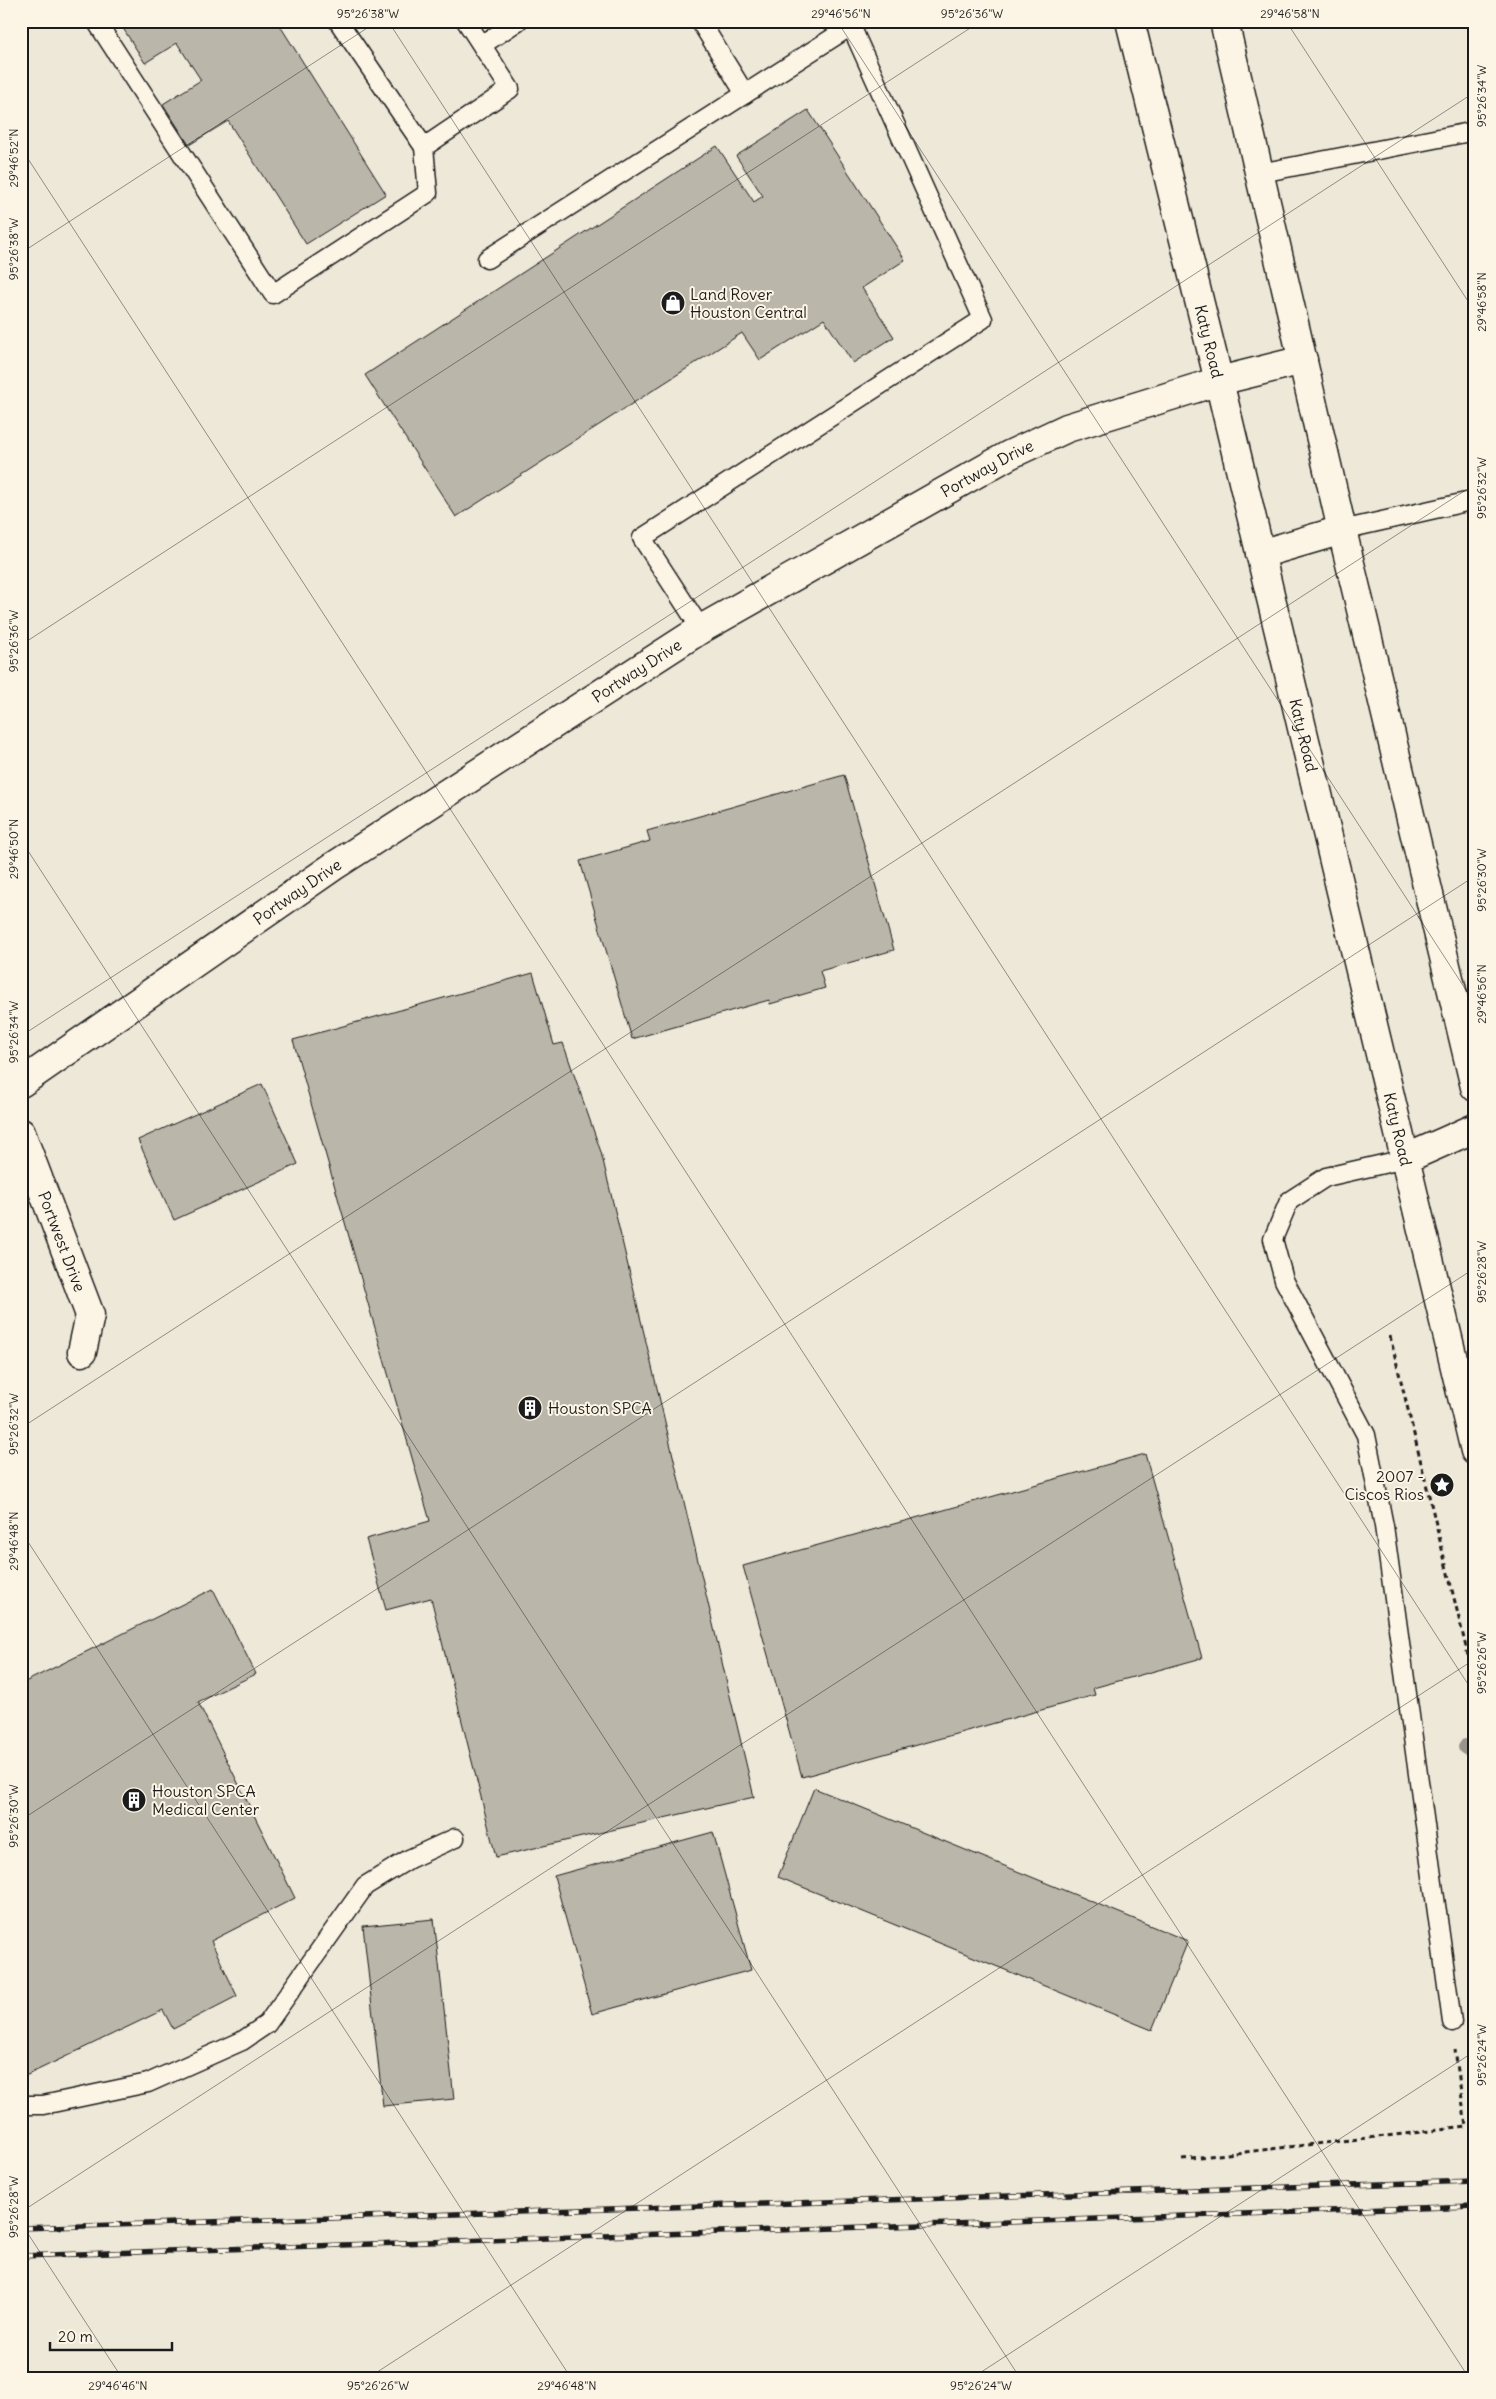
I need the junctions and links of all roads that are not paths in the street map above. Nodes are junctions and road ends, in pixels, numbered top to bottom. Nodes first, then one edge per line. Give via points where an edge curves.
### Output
1 (96, 21) edge
2 (338, 21) edge
3 (466, 21) edge
4 (518, 21) edge
5 (700, 21) edge
6 (1130, 21) edge
7 (1224, 21) edge
8 (854, 23) edge
9 (482, 45) junction
10 (745, 94) junction
11 (1475, 131) edge
12 (424, 147) junction
13 (1260, 174) junction
14 (488, 259) dead end
15 (1303, 360) junction
16 (1219, 381) junction
17 (1475, 500) edge
18 (1342, 530) junction
19 (1260, 554) junction
20 (701, 629) junction
21 (21, 1083) edge
22 (1475, 1087) edge
23 (1475, 1128) edge
24 (21, 1134) edge
25 (1405, 1159) junction
26 (82, 1352) dead end
27 (1475, 1451) edge
28 (455, 1838) dead end
29 (1452, 2022) road end
30 (21, 2105) edge

1 - 12 lane via 273,294 428,193
2 - 12 lane
3 - 9 lane
4 - 9 lane
5 - 10 lane
6 - 16 main road, Katy Road
7 - 13 main road
8 - 10 lane
8 - 20 lane via 983,319 642,538
9 - 12 lane via 510,89
10 - 14 lane
11 - 13 lane
13 - 15 main road
15 - 16 main road, Portway Drive
15 - 18 main road
16 - 19 main road, Katy Road
16 - 20 main road, Portway Drive via 1067,428 1009,455
17 - 18 lane
18 - 19 main road
18 - 22 main road
19 - 25 main road, Katy Road
20 - 21 main road, Portway Drive via 334,866
23 - 25 main road
24 - 26 main road, Portwest Drive via 90,1314
25 - 27 main road, Katy Road
25 - 29 lane via 1326,1177 1289,1201 1273,1239 1284,1280 1366,1435 1384,1526
28 - 30 lane via 409,1859 365,1886 267,2024 242,2041 148,2084 43,2105

